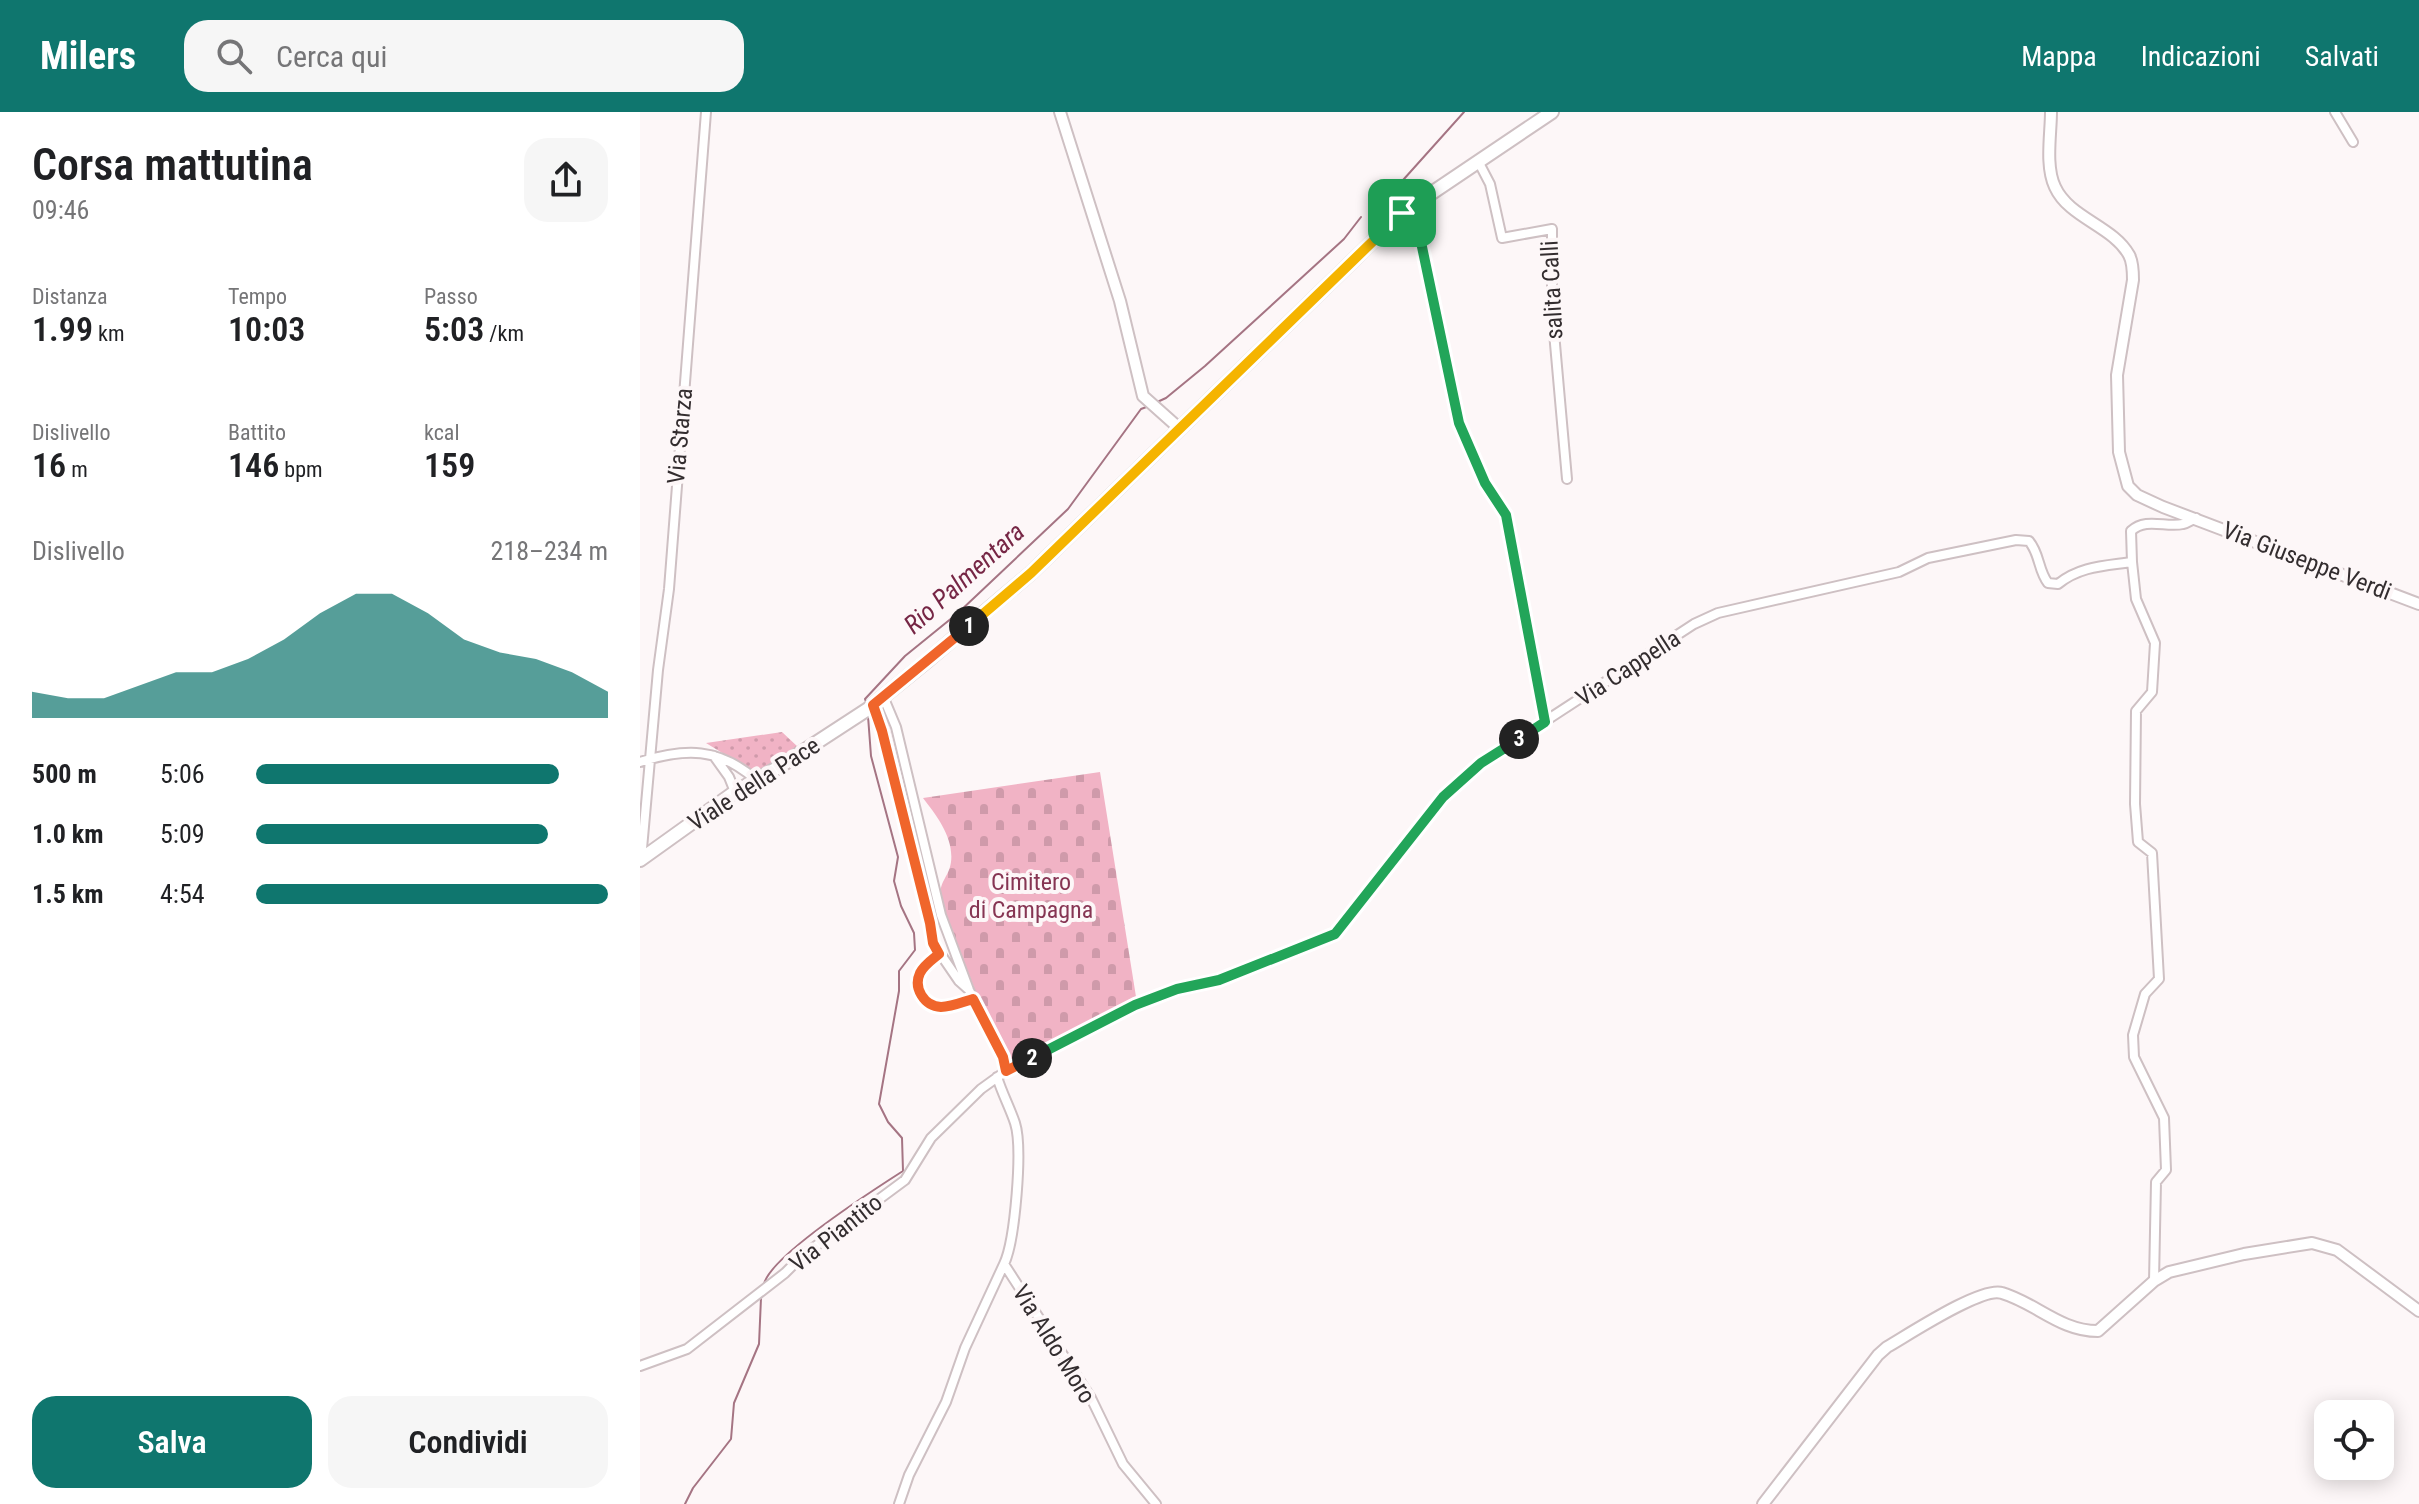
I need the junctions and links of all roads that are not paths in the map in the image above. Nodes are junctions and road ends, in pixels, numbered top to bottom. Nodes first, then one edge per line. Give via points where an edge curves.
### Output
1 (706, 112) edge
2 (1060, 112) edge
3 (1552, 112) edge
4 (2051, 112) edge
5 (2335, 112) edge
6 (2353, 142) dead end
7 (1478, 161) junction
8 (1413, 204) junction
9 (1180, 429) junction
10 (1567, 479) dead end
11 (2196, 518) junction
12 (2132, 562) junction
13 (2419, 604) edge
14 (883, 696) junction
15 (870, 707) junction
16 (1545, 722) junction
17 (713, 755) junction
18 (644, 761) edge
19 (756, 780) junction
20 (735, 792) junction
21 (640, 860) edge
22 (939, 954) junction
23 (971, 994) junction
24 (1006, 1071) junction
25 (997, 1077) junction
26 (1004, 1264) junction
27 (2154, 1281) junction
28 (2419, 1311) edge
29 (640, 1366) edge
30 (899, 1504) edge
31 (1156, 1504) edge
32 (1763, 1504) edge

1 - 18 street, Via Starza via 669,589
2 - 9 street via 1120,301 1143,396
3 - 7 main road, Viale della Pace
4 - 11 street, Via Giuseppe Verdi via 2054,187 2129,254 2132,265 2117,375 2122,472 2137,495
5 - 6 street
7 - 8 main road, Viale della Pace
7 - 10 street, salita Calli via 1490,184 1502,238 1552,229 1552,310
8 - 9 main road, Viale della Pace
8 - 16 street via 1459,423 1485,483 1506,515
9 - 14 main road, Viale della Pace via 1031,573
11 - 12 street via 2181,525 2136,526 2131,531
11 - 13 street, Via Giuseppe Verdi
12 - 16 street, Via Cappella via 2083,569 2058,584 2048,583 2036,549 2029,541 2016,540 1718,613
12 - 27 street via 2136,599 2155,643 2152,692 2136,711 2135,804 2138,842 2152,853 2159,979 2145,994 2133,1035 2134,1057 2164,1118 2166,1170 2156,1182
14 - 15 main road, Viale della Pace
14 - 23 street via 896,727 941,915
15 - 19 main road, Viale della Pace
15 - 22 street via 882,731
16 - 24 street, Via Cappella via 1481,763 1443,797 1335,934 1219,980 1135,1005
17 - 18 street via 690,751
17 - 19 street
17 - 20 street
18 - 21 street, Via Starza
19 - 20 main road, Viale della Pace
20 - 21 main road, Viale della Pace
22 - 23 street
22 - 23 street via 920,973 922,996 943,1007
23 - 24 street
24 - 25 street, Via Piantito
25 - 26 street, Via Aldo Moro via 1017,1140 1014,1217
25 - 29 street, Via Piantito via 931,1138 905,1180 687,1349
26 - 30 street
26 - 31 street, Via Aldo Moro via 1091,1398 1123,1464
27 - 28 street via 2169,1272 2312,1243 2337,1250
27 - 32 street via 2098,1331 2076,1330 2000,1292 1981,1294 1887,1347

